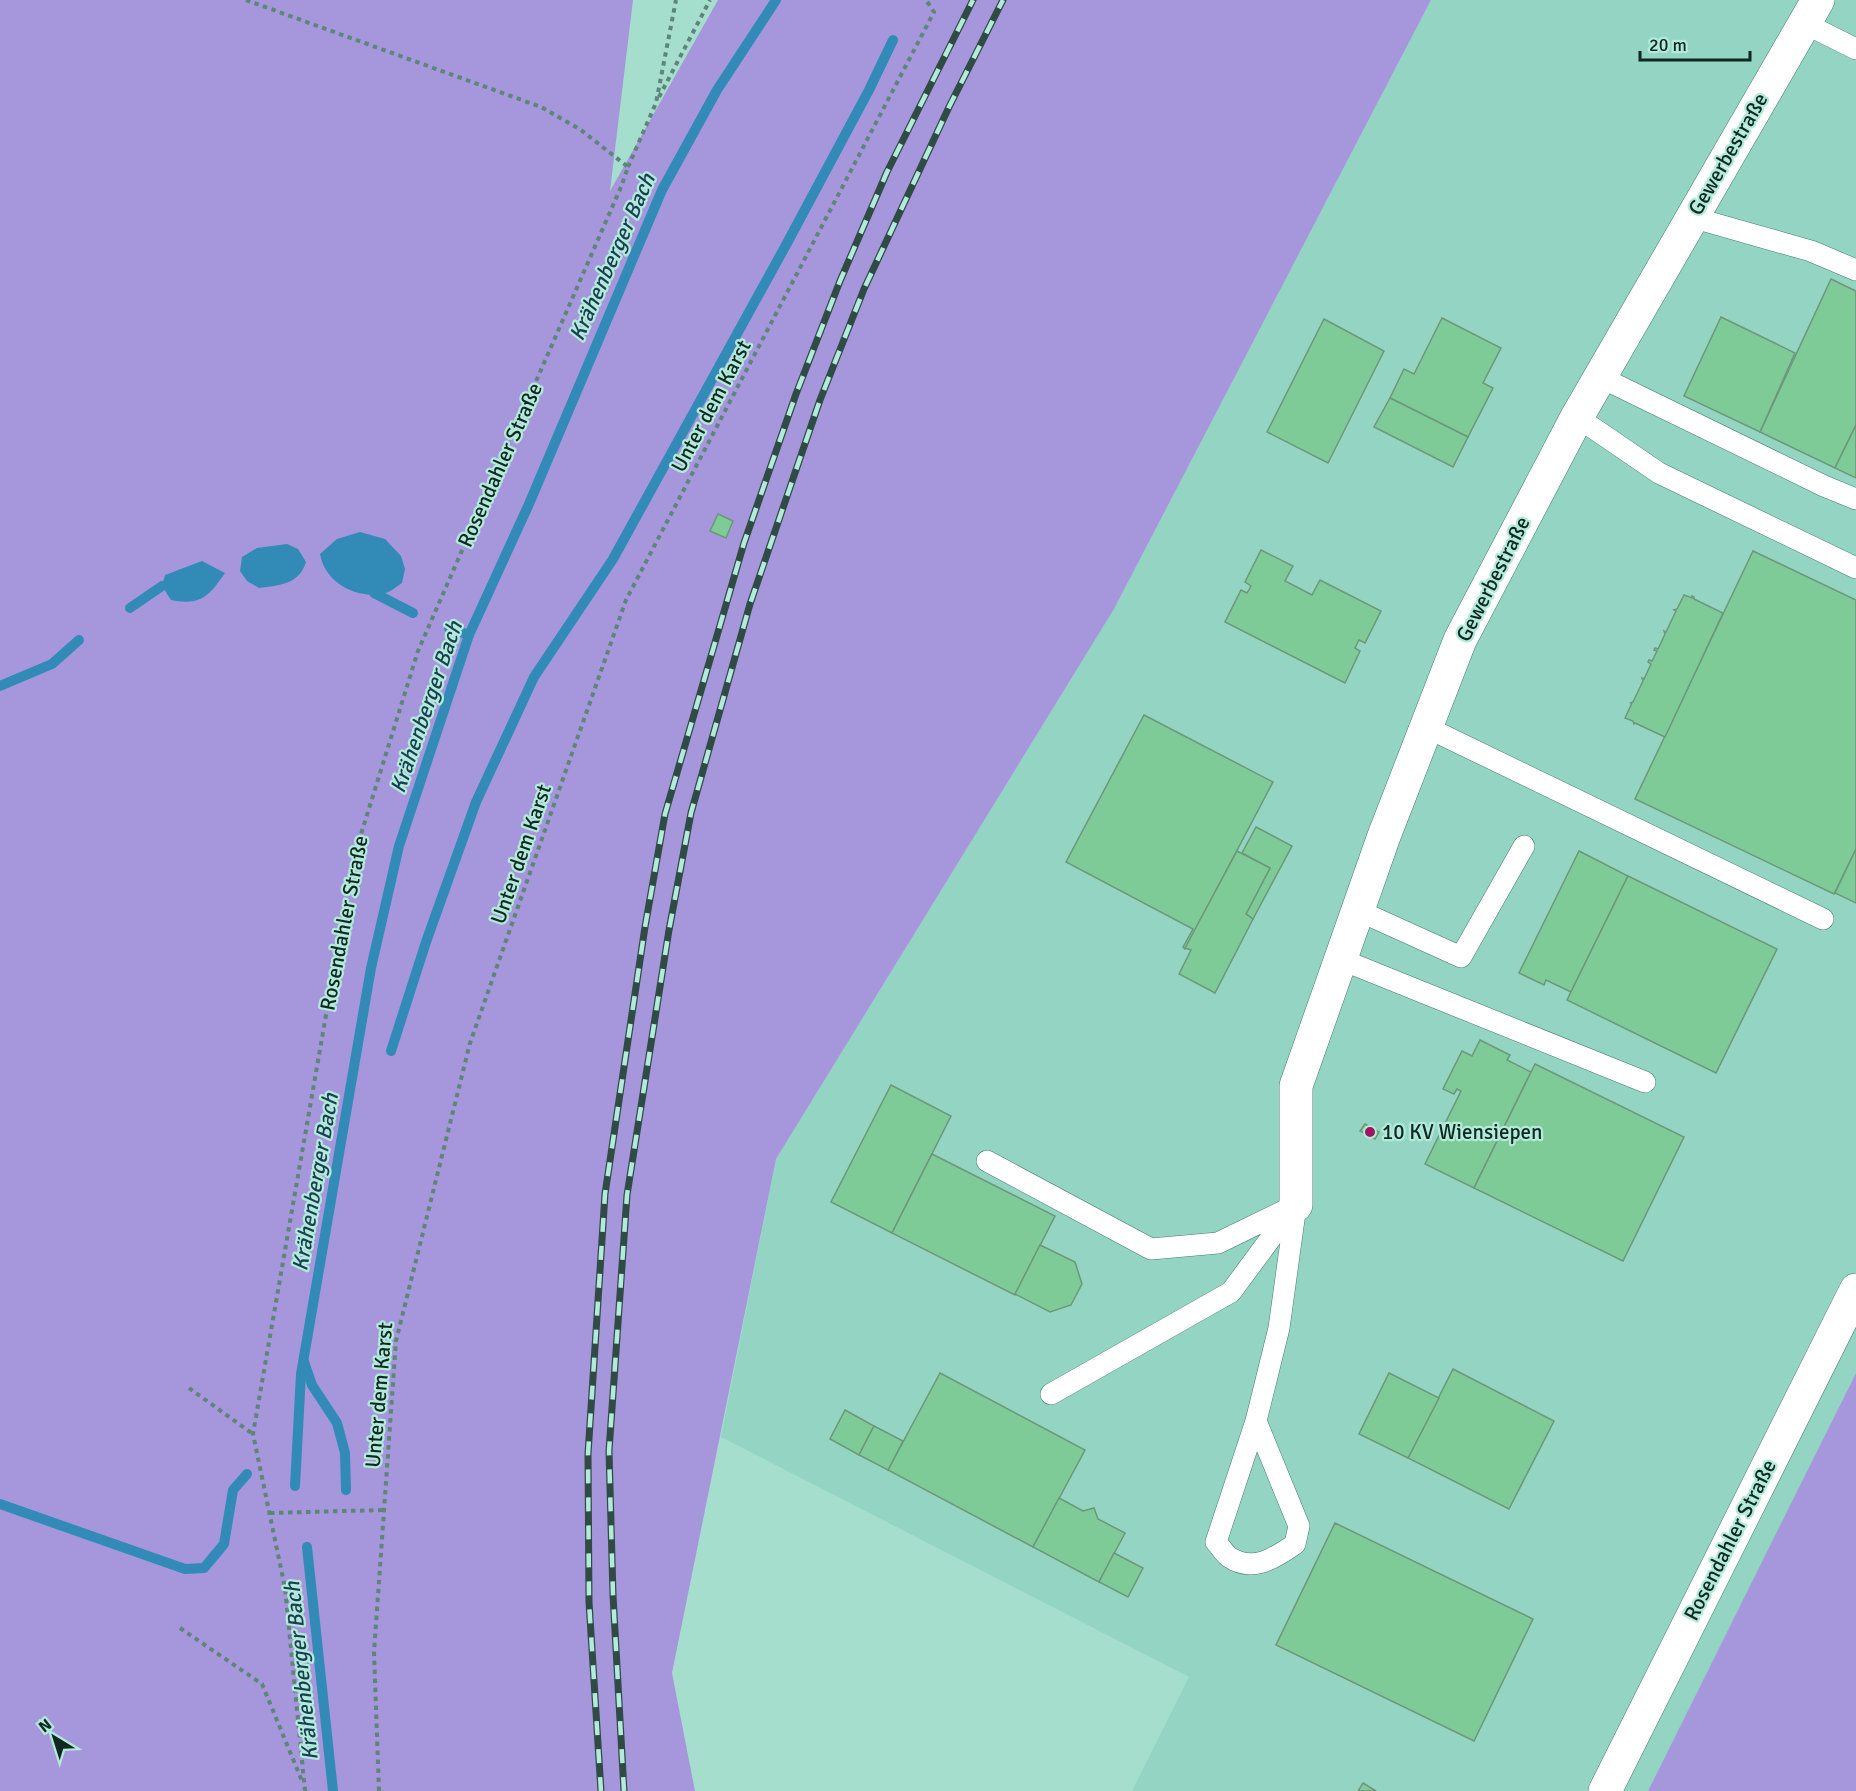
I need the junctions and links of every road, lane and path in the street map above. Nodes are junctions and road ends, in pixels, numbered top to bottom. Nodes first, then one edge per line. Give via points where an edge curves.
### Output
1 (246, 0) edge
2 (676, 0) edge
3 (711, 0) edge
4 (926, 0) edge
5 (1811, 12) edge
6 (1856, 49) edge
7 (656, 102) junction
8 (628, 167) junction
9 (1691, 217) junction
10 (1856, 270) edge
11 (1600, 377) junction
12 (1577, 417) junction
13 (1856, 500) edge
14 (1856, 568) edge
15 (1426, 728) junction
16 (1524, 846) dead end
17 (1357, 910) junction
18 (1823, 919) dead end
19 (1340, 959) junction
20 (1645, 1082) dead end
21 (987, 1161) dead end
22 (1296, 1205) junction
23 (1856, 1290) edge
24 (189, 1388) dead end
25 (1052, 1394) dead end
26 (1256, 1421) junction
27 (253, 1434) junction
28 (384, 1510) junction
29 (270, 1512) junction
30 (180, 1628) dead end
31 (305, 1789) edge
32 (379, 1791) edge
33 (1605, 1791) edge

1 - 8 path via 541,107 581,130
2 - 7 path
3 - 7 path
4 - 28 path, Unter dem Karst via 934,12 626,600 470,1044 396,1341
5 - 6 lane
5 - 9 street, Gewerbestraße
7 - 8 path, Rosendahler Straße
8 - 27 path, Rosendahler Straße via 418,651 353,860
9 - 10 lane via 1811,251
9 - 11 street, Gewerbestraße
11 - 12 street, Gewerbestraße
11 - 13 lane
12 - 14 lane via 1659,473
12 - 15 street, Gewerbestraße via 1460,640
15 - 17 street, Gewerbestraße
15 - 18 lane
16 - 17 lane via 1461,957
17 - 19 street, Gewerbestraße
19 - 20 lane
19 - 22 street, Gewerbestraße via 1296,1086
21 - 22 lane via 1151,1249 1218,1243
22 - 25 lane via 1232,1292
22 - 26 lane via 1279,1329
23 - 33 street, Rosendahler Straße
24 - 27 path
26 - 26 lane via 1216,1542 1229,1557 1251,1565 1273,1560 1294,1544 1299,1526
27 - 29 path, Rosendahler Straße
28 - 29 path
28 - 32 path, Unter dem Karst via 374,1652
29 - 31 path, Rosendahler Straße via 285,1588
30 - 31 path via 262,1684

